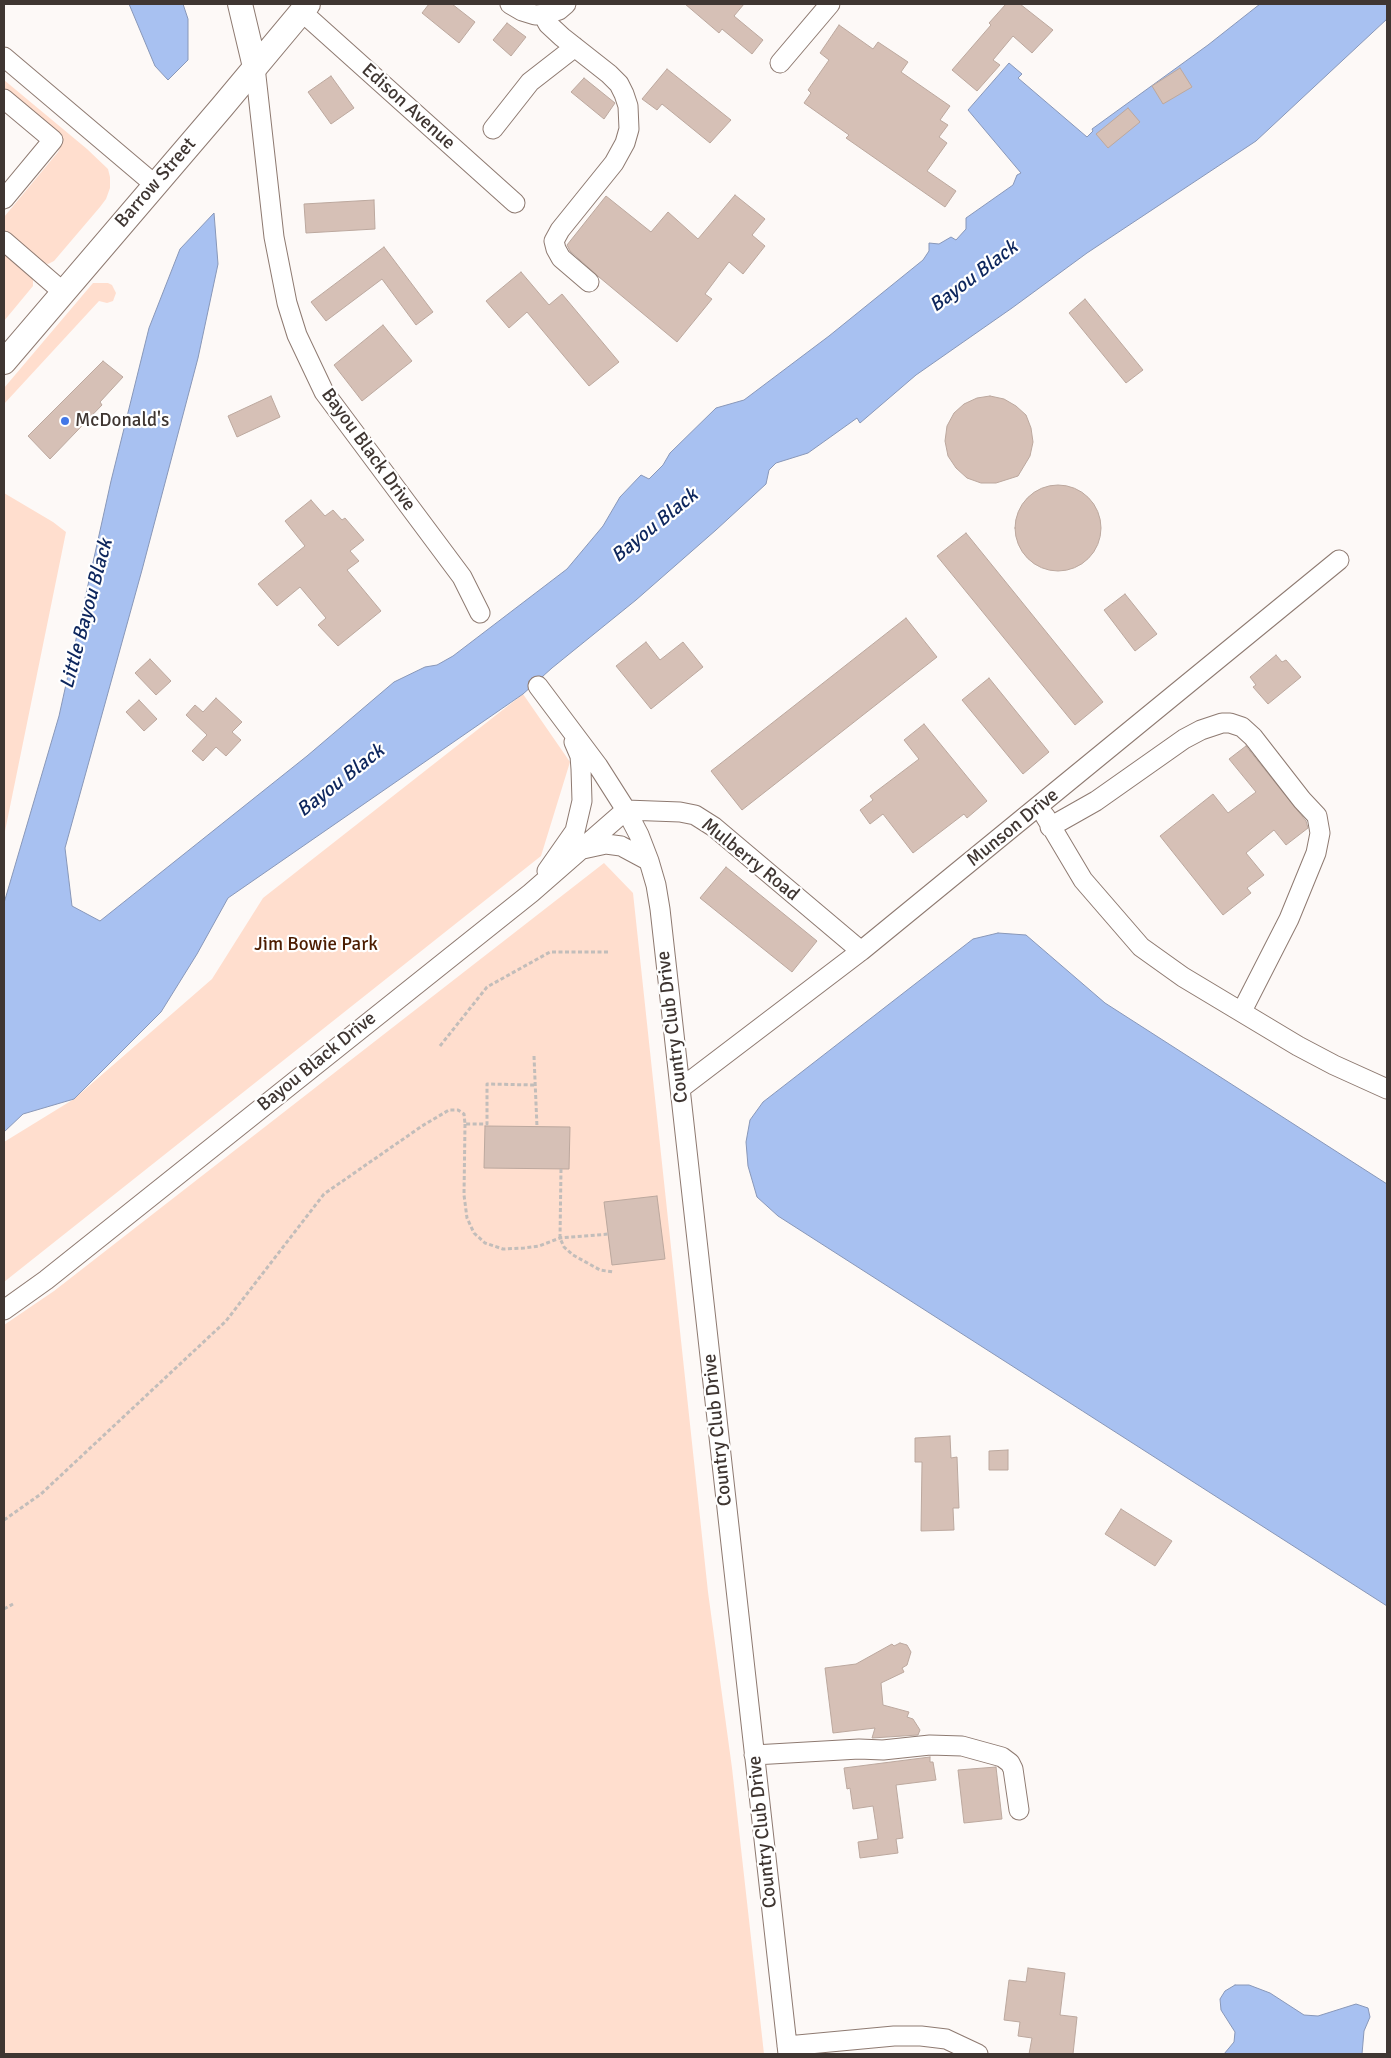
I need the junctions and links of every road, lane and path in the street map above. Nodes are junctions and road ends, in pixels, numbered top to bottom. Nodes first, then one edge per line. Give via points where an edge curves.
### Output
1 (240, 4) edge
2 (510, 4) edge
3 (566, 4) edge
4 (830, 4) edge
5 (304, 8) edge
6 (543, 15) junction
7 (575, 47) junction
8 (4, 57) edge
9 (780, 63) dead end
10 (255, 67) junction
11 (4, 99) edge
12 (493, 128) dead end
13 (154, 184) junction
14 (4, 199) edge
15 (515, 203) dead end
16 (4, 241) edge
17 (590, 282) dead end
18 (63, 292) junction
19 (4, 362) edge
20 (1339, 560) dead end
21 (480, 613) dead end
22 (538, 686) dead end
23 (568, 727) junction
24 (1039, 806) junction
25 (626, 810) junction
26 (1050, 827) junction
27 (583, 849) junction
28 (648, 861) junction
29 (531, 893) junction
30 (861, 950) junction
31 (610, 952) dead end
32 (1242, 1012) junction
33 (440, 1046) dead end
34 (534, 1056) dead end
35 (535, 1085) junction
36 (681, 1088) junction
37 (1387, 1089) edge
38 (465, 1124) junction
39 (537, 1126) dead end
40 (561, 1169) dead end
41 (608, 1234) dead end
42 (560, 1238) junction
43 (613, 1272) dead end
44 (4, 1310) edge
45 (4, 1520) edge
46 (13, 1604) dead end
47 (4, 1609) edge
48 (754, 1755) junction
49 (1019, 1810) dead end
50 (788, 2050) edge
51 (978, 2054) edge

1 - 10 main road
2 - 6 street via 522,11
3 - 6 street
4 - 9 street
5 - 10 main road, Barrow Street
5 - 15 street, Edison Avenue
6 - 7 street via 548,24
7 - 12 street via 530,82
7 - 17 street via 619,84 630,117 625,144 614,163 554,241 561,258
8 - 13 street
10 - 13 main road, Barrow Street
10 - 21 street, Bayou Black Drive via 274,237 297,335 324,392 462,577
11 - 14 street via 53,140
13 - 18 main road, Barrow Street
16 - 18 street
18 - 19 main road, Barrow Street
20 - 24 street, Munson Drive
22 - 23 street
23 - 25 street
23 - 29 street via 580,756 582,801 575,831
24 - 26 street
24 - 30 street, Munson Drive
25 - 27 street, Bayou Black Drive
25 - 28 street, Country Club Drive
25 - 30 street, Mulberry Road via 680,812 714,827
26 - 32 street via 1083,880 1141,947
26 - 32 street via 1096,801 1201,730 1230,723 1242,727 1253,737 1317,816 1320,833 1316,853 1290,919
27 - 28 street via 606,844 620,846
27 - 29 street, Bayou Black Drive
28 - 36 street, Country Club Drive via 660,909
29 - 44 street, Bayou Black Drive via 46,1280
30 - 36 street, Munson Drive
31 - 33 path via 550,952 487,987
32 - 37 street via 1327,1062
34 - 35 path
35 - 38 path via 487,1084 487,1124
35 - 39 path
36 - 48 street, Country Club Drive
38 - 42 path via 464,1195 467,1218 474,1233 485,1243 503,1249 539,1246
38 - 45 path via 464,1114 449,1110 324,1194 226,1321 42,1494
40 - 42 path
41 - 42 path
42 - 43 path via 573,1255 600,1270
46 - 47 path
48 - 49 street via 962,1746 1002,1757 1010,1763
48 - 50 street, Country Club Drive
50 - 51 street via 894,2036 921,2036 946,2039

